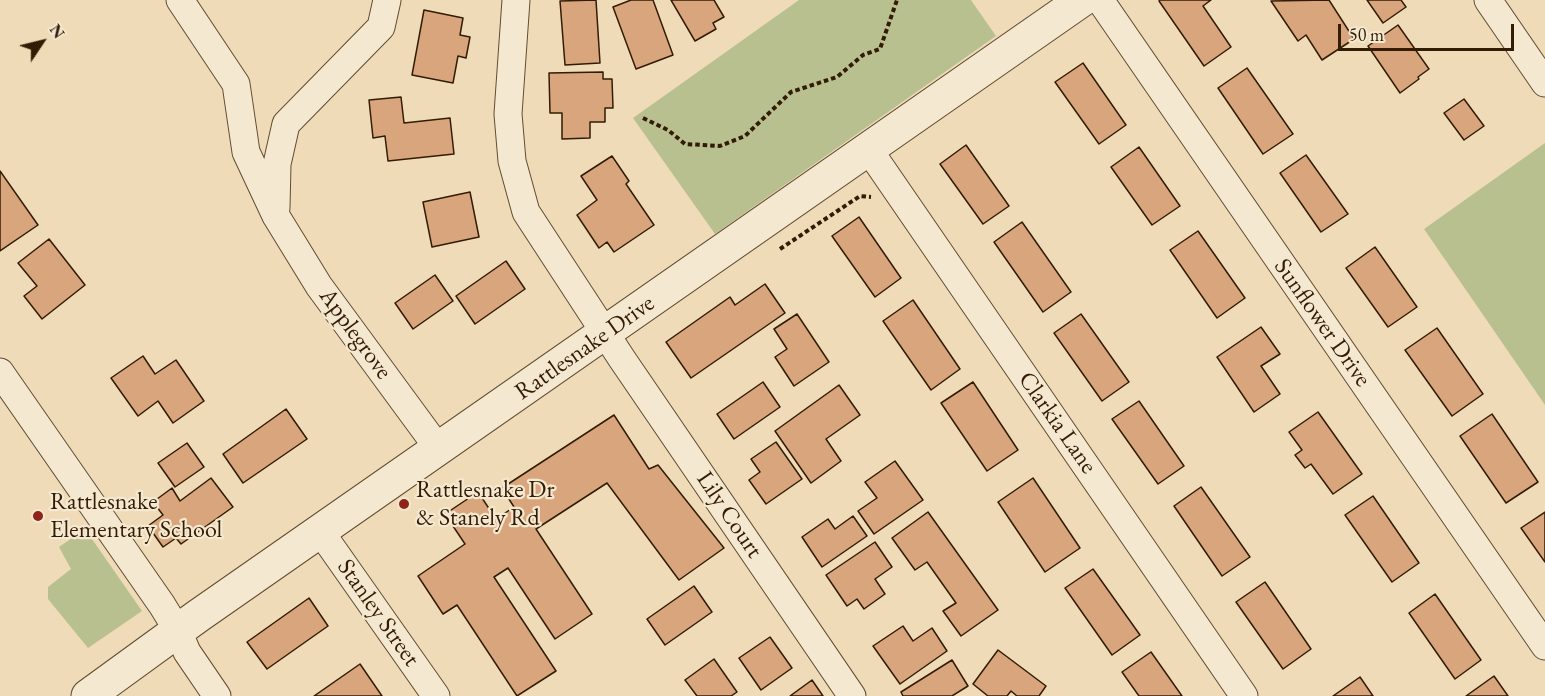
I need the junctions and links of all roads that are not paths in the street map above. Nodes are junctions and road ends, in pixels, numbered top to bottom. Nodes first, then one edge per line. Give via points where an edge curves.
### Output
1 (180, 0) edge
2 (387, 0) edge
3 (516, 0) edge
4 (1082, 0) edge
5 (1100, 0) edge
6 (1488, 0) edge
7 (1545, 83) edge
8 (869, 150) junction
9 (276, 216) junction
10 (606, 334) junction
11 (0, 372) edge
12 (438, 448) junction
13 (320, 531) junction
14 (178, 631) junction
15 (1545, 646) edge
16 (88, 696) edge
17 (217, 696) edge
18 (436, 696) edge
19 (852, 696) edge
20 (1244, 696) edge

1 - 9 street, Applegrove via 236,84 246,152
2 - 9 street via 381,27 286,124 277,164
3 - 10 street, Lily Court via 508,114 512,161 526,212
4 - 8 street, Rattlesnake Drive
5 - 15 street, Sunflower Drive
6 - 7 street
8 - 10 street, Rattlesnake Drive
8 - 20 street, Clarkia Lane
9 - 12 street, Applegrove via 319,286
10 - 12 street, Rattlesnake Drive
10 - 19 street, Lily Court
11 - 14 street
12 - 13 street, Rattlesnake Drive
13 - 14 street, Rattlesnake Drive
13 - 18 street, Stanley Street
14 - 16 street, Rattlesnake Drive
14 - 17 street via 187,652

